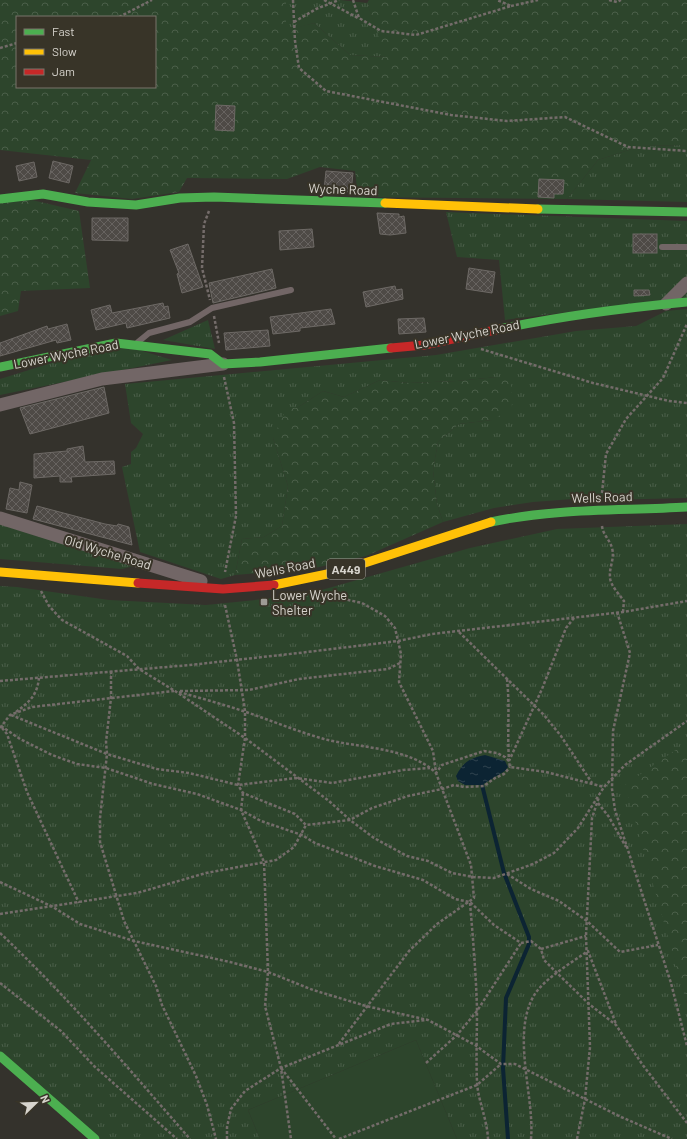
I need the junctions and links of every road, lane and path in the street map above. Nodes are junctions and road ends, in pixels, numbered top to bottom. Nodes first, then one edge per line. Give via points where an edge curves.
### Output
1 (152, 0) edge
2 (293, 0) edge
3 (324, 0) edge
4 (339, 0) edge
5 (353, 0) edge
6 (497, 0) edge
7 (538, 0) edge
8 (609, 0) edge
9 (621, 0) edge
10 (330, 3) junction
11 (511, 6) junction
12 (121, 16) edge
13 (358, 18) junction
14 (294, 22) junction
15 (16, 43) edge
16 (0, 48) edge
17 (687, 152) edge
18 (0, 199) edge
19 (687, 212) edge
20 (204, 224) dead end
21 (687, 246) edge
22 (662, 247) dead end
23 (687, 283) edge
24 (208, 289) dead end
25 (292, 290) dead end
26 (687, 302) edge
27 (666, 304) junction
28 (212, 308) junction
29 (687, 324) edge
30 (136, 344) junction
31 (474, 347) dead end
32 (223, 364) junction
33 (0, 367) edge
34 (648, 396) junction
35 (687, 403) edge
36 (0, 405) edge
37 (687, 507) edge
38 (600, 510) junction
39 (0, 518) edge
40 (0, 572) edge
41 (35, 575) junction
42 (296, 581) junction
43 (219, 588) junction
44 (687, 601) edge
45 (617, 612) junction
46 (624, 612) junction
47 (574, 618) junction
48 (458, 631) junction
49 (398, 641) junction
50 (237, 660) junction
51 (400, 663) junction
52 (139, 669) junction
53 (111, 671) junction
54 (39, 678) junction
55 (507, 679) junction
56 (0, 680) edge
57 (242, 690) junction
58 (175, 691) junction
59 (111, 698) junction
60 (534, 706) junction
61 (244, 711) junction
62 (11, 715) junction
63 (687, 720) edge
64 (0, 727) edge
65 (245, 738) junction
66 (107, 754) junction
67 (509, 761) junction
68 (510, 767) junction
69 (106, 768) junction
70 (431, 768) junction
71 (436, 773) junction
72 (296, 778) junction
73 (613, 778) junction
74 (593, 784) junction
75 (238, 785) junction
76 (604, 786) junction
77 (442, 789) junction
78 (243, 793) junction
79 (600, 793) junction
80 (597, 802) junction
81 (241, 810) junction
82 (350, 820) junction
83 (306, 825) junction
84 (302, 835) junction
85 (630, 854) junction
86 (264, 862) junction
87 (506, 874) junction
88 (473, 878) junction
89 (0, 882) edge
90 (117, 896) junction
91 (470, 902) junction
92 (79, 903) junction
93 (53, 907) junction
94 (0, 914) edge
95 (588, 921) junction
96 (0, 933) edge
97 (586, 936) junction
98 (134, 941) junction
99 (521, 943) junction
100 (658, 945) junction
101 (541, 949) junction
102 (588, 951) junction
103 (268, 972) junction
104 (557, 973) junction
105 (0, 983) edge
106 (589, 1004) junction
107 (366, 1006) junction
108 (477, 1011) junction
109 (428, 1020) junction
110 (616, 1025) junction
111 (457, 1035) junction
112 (338, 1045) junction
113 (475, 1045) junction
114 (687, 1046) edge
115 (0, 1056) edge
116 (426, 1063) dead end
117 (501, 1064) junction
118 (281, 1068) junction
119 (525, 1069) junction
120 (477, 1085) junction
121 (586, 1099) junction
122 (687, 1123) edge
123 (95, 1139) edge
124 (177, 1139) edge
125 (190, 1139) edge
126 (216, 1139) edge
127 (227, 1139) edge
128 (291, 1139) edge
129 (336, 1139) edge
130 (339, 1139) edge
131 (488, 1139) edge
132 (531, 1139) edge
133 (577, 1139) edge
134 (672, 1139) edge

1 - 12 path
2 - 14 path
3 - 10 path
4 - 10 path
5 - 13 path
6 - 11 path
7 - 11 path
8 - 9 path
10 - 13 path
10 - 14 path
11 - 13 path via 416,35 381,32
14 - 17 path via 299,68 326,90 451,115 507,121 565,117 628,148
15 - 16 path
18 - 19 main road, Wyche Road via 44,194 88,202 136,205 180,198 214,197
20 - 24 path via 202,268
21 - 22 lane
23 - 27 street
25 - 28 lane
26 - 27 main road, Lower Wyche Road
27 - 32 main road, Lower Wyche Road via 559,317 424,345
28 - 30 lane via 190,322 149,333
28 - 32 path
29 - 34 path via 663,378
30 - 32 main road, Lower Wyche Road via 210,354
30 - 33 main road, Lower Wyche Road via 116,343
31 - 34 path via 593,383
32 - 36 street, Lower Wyche Road via 102,380
32 - 43 path via 234,423 236,516
34 - 35 path
34 - 38 path via 626,419 606,454
37 - 38 main road, Wells Road / A449
38 - 42 main road, Wells Road / A449 via 547,512 492,521 352,568
38 - 46 path via 603,533 612,547 610,577 624,601
39 - 43 street, Old Wyche Road via 196,578
40 - 41 main road, Wells Road / A449
41 - 43 main road, Wells Road / A449
41 - 52 path via 49,606 62,620 127,656
42 - 43 main road, Wells Road / A449 via 255,588
42 - 49 path via 304,591 317,598 344,599 368,606 385,616 395,628
43 - 50 path
44 - 46 path
45 - 46 path
45 - 47 path
45 - 73 path via 630,653 612,731
47 - 48 path
47 - 60 path via 566,628
48 - 49 path
48 - 55 path
49 - 50 path
49 - 51 path
50 - 52 path
50 - 57 path
51 - 57 path via 388,669 300,679
51 - 71 path via 399,682 433,751
52 - 53 path
52 - 58 path
53 - 54 path
53 - 59 path
54 - 56 path
54 - 62 path via 38,690 26,704
55 - 60 path
55 - 67 path
57 - 58 path
57 - 61 path
58 - 59 path
58 - 61 path
58 - 65 path
59 - 62 path via 32,707
59 - 66 path
60 - 67 path
60 - 74 path via 561,736
61 - 65 path
61 - 70 path via 325,739 411,757
62 - 64 path
62 - 66 path
63 - 73 path via 625,765
64 - 69 path via 52,755 77,764
64 - 92 path via 6,734 27,792
65 - 72 path
65 - 75 path
66 - 69 path
66 - 75 path via 157,769 189,773
67 - 68 path
67 - 71 path via 497,753 484,750 442,765
68 - 74 path via 546,772
68 - 77 path via 504,774 484,786 454,785
69 - 81 path via 153,784 198,794
69 - 90 path via 100,842
70 - 71 path
70 - 72 path via 403,770 332,783
71 - 77 path
72 - 75 path
72 - 82 path via 329,801
73 - 76 path
73 - 85 path via 615,810
74 - 76 path
75 - 78 path
76 - 79 path
77 - 82 path via 400,798 372,808
77 - 88 path via 471,865
78 - 81 path
78 - 83 path via 296,814
79 - 80 path
79 - 87 path via 578,828 554,853
80 - 85 path via 609,817
80 - 95 path via 592,818
81 - 84 path via 261,821
81 - 86 path
82 - 83 path
82 - 88 path via 374,838 407,856
83 - 84 path
84 - 86 path via 294,847 276,860
84 - 91 path via 315,843 423,880 455,899
85 - 100 path
86 - 90 path via 206,873 137,893
86 - 103 path
87 - 88 path via 484,879
87 - 95 path via 531,889 559,901
88 - 91 path via 474,898
89 - 93 path
90 - 92 path
90 - 98 path via 124,921
91 - 99 path via 494,925
91 - 107 path via 437,924 409,951
91 - 108 path
92 - 93 path
93 - 94 path
93 - 98 path via 80,924
95 - 97 path
95 - 100 path via 620,952
96 - 125 path via 109,1046
97 - 101 path
97 - 102 path
98 - 103 path
98 - 126 path via 196,1076
99 - 101 path via 529,941
99 - 108 path
100 - 114 path via 671,983
101 - 104 path via 544,960
102 - 104 path
102 - 106 path
102 - 110 path
103 - 107 path via 313,990
103 - 118 path via 265,1006
104 - 106 path
104 - 119 path via 538,991 527,1009
105 - 124 path via 61,1031 94,1066
106 - 110 path
106 - 121 path via 590,1046
107 - 109 path
107 - 112 path
108 - 111 path
108 - 113 path
109 - 111 path
109 - 112 path via 392,1024
110 - 122 path
111 - 113 path
111 - 116 path
112 - 118 path
113 - 117 path
113 - 120 path
115 - 123 main road
117 - 119 path via 515,1064
117 - 120 path
118 - 127 path via 245,1091 231,1109
118 - 128 path
118 - 129 path
119 - 121 path
119 - 132 path via 533,1124
120 - 130 path
120 - 131 path via 487,1123
121 - 133 path
121 - 134 path

